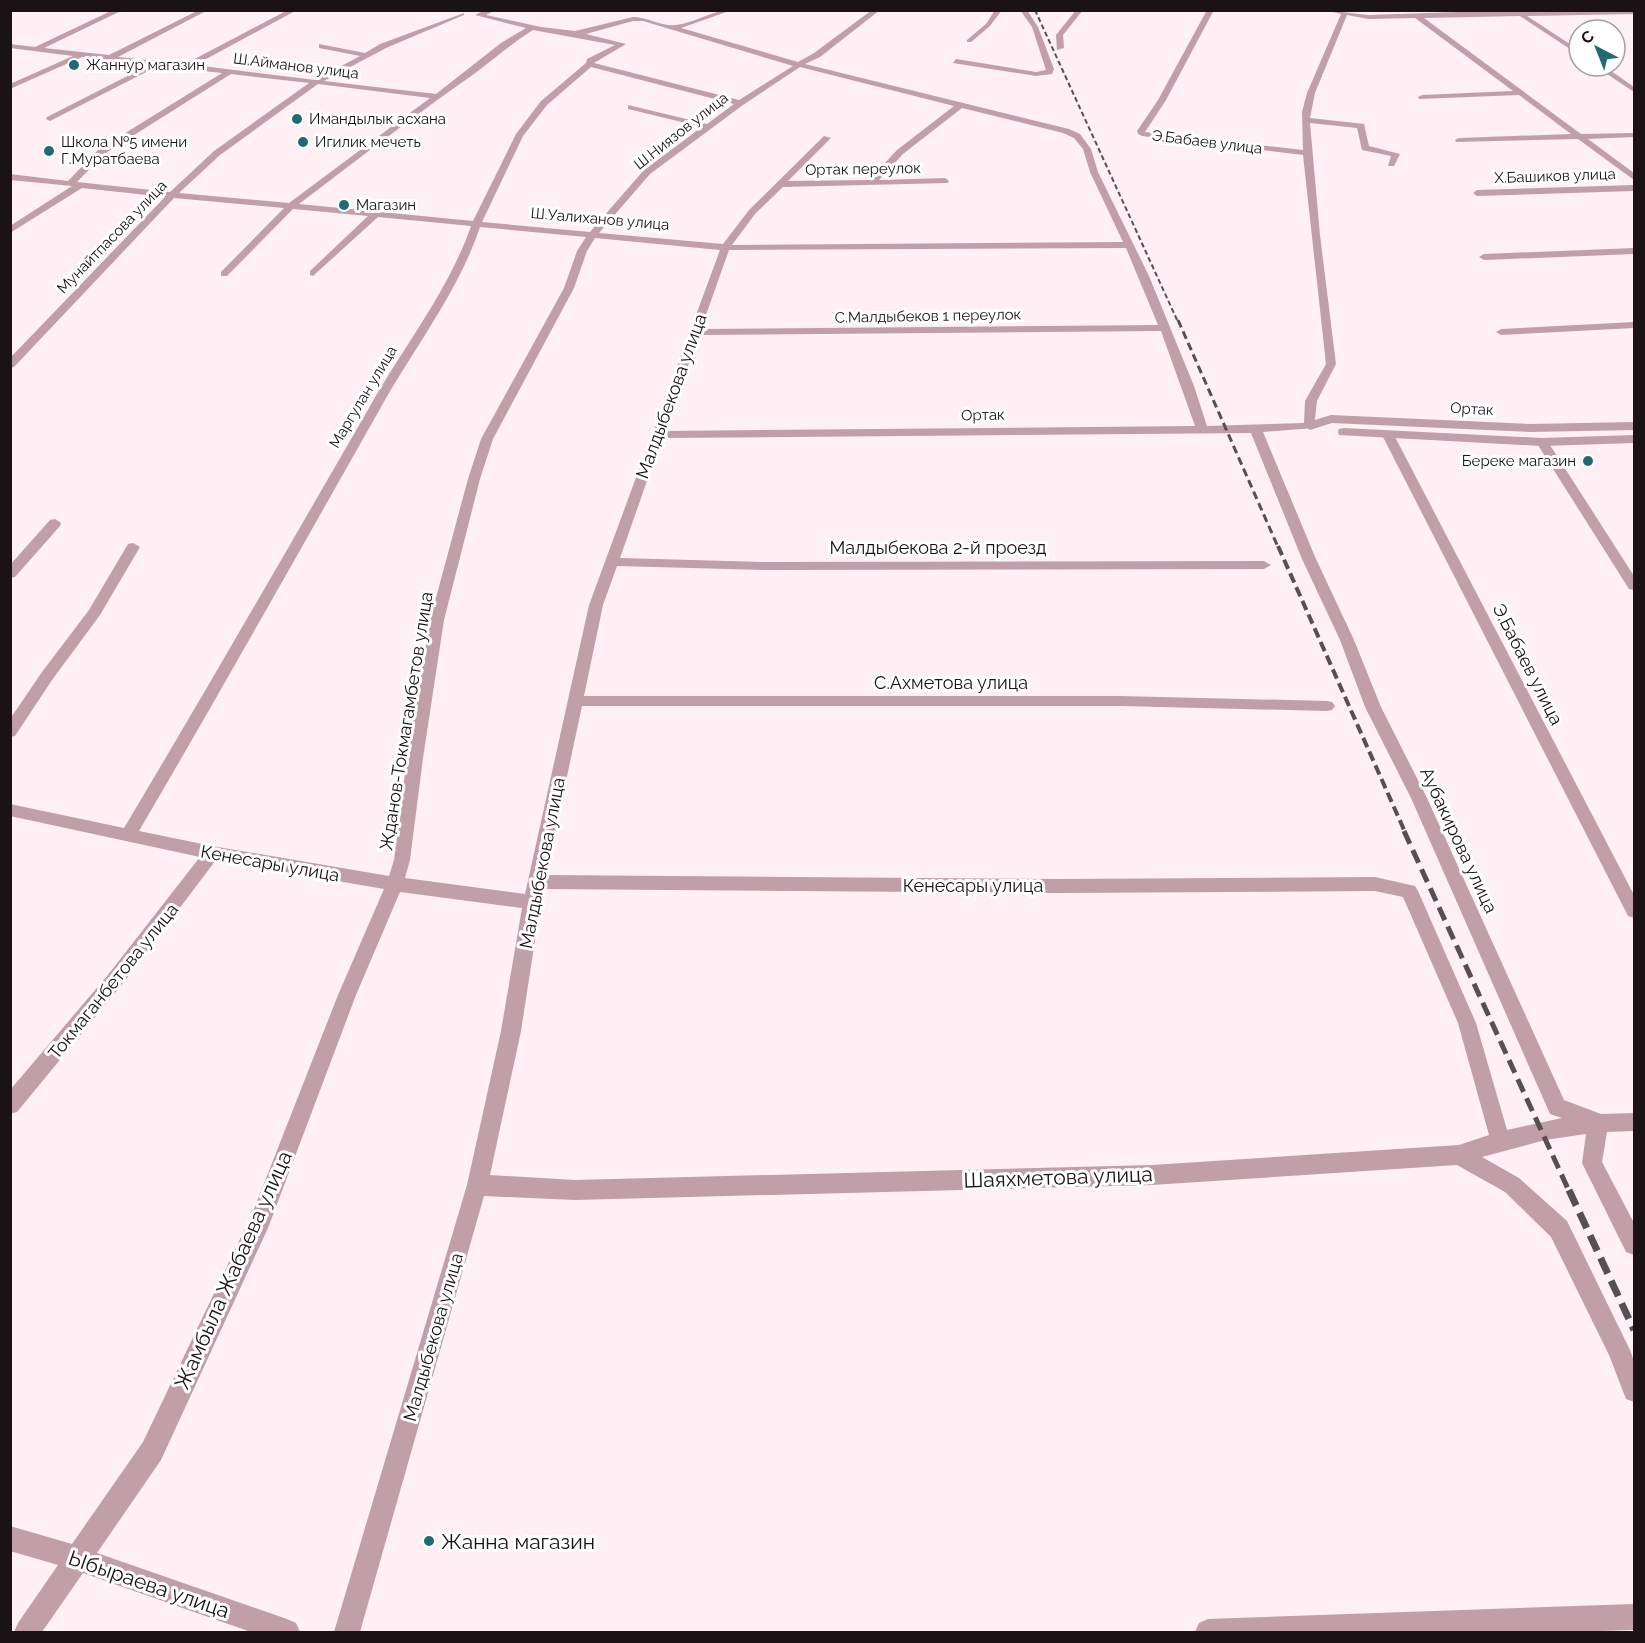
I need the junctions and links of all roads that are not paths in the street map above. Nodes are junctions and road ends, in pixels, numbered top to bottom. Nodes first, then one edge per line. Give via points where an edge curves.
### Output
1 (120, 10) edge
2 (205, 10) edge
3 (294, 10) edge
4 (444, 10) edge
5 (493, 10) edge
6 (625, 10) edge
7 (729, 10) edge
8 (877, 10) edge
9 (999, 10) edge
10 (1023, 10) edge
11 (1080, 10) edge
12 (1211, 10) edge
13 (1328, 10) edge
14 (1398, 10) edge
15 (1520, 12) edge
16 (1617, 12) junction
17 (1635, 12) edge
18 (462, 14) junction
19 (478, 15) junction
20 (1344, 15) junction
21 (631, 17) junction
22 (1405, 17) junction
23 (1418, 17) junction
24 (1635, 22) edge
25 (534, 26) junction
26 (675, 28) junction
27 (573, 33) junction
28 (969, 41) dead end
29 (1567, 45) edge
30 (10, 46) edge
31 (322, 46) dead end
32 (1060, 48) dead end
33 (36, 49) junction
34 (81, 54) junction
35 (367, 54) junction
36 (110, 58) junction
37 (956, 61) dead end
38 (156, 64) junction
39 (590, 64) junction
40 (799, 65) junction
41 (186, 67) junction
42 (229, 72) junction
43 (1617, 78) edge
44 (316, 82) junction
45 (10, 87) edge
46 (1635, 90) edge
47 (1521, 93) junction
48 (436, 96) junction
49 (1422, 97) dead end
50 (740, 103) junction
51 (960, 105) junction
52 (631, 107) dead end
53 (51, 119) dead end
54 (1306, 120) junction
55 (707, 126) junction
56 (1635, 135) edge
57 (1579, 136) junction
58 (827, 138) dead end
59 (1459, 140) dead end
60 (1307, 153) junction
61 (1391, 164) dead end
62 (10, 177) edge
63 (1635, 177) edge
64 (945, 181) dead end
65 (873, 182) junction
66 (75, 184) junction
67 (782, 184) junction
68 (1635, 188) edge
69 (1477, 193) dead end
70 (172, 195) junction
71 (291, 206) junction
72 (376, 214) junction
73 (477, 223) junction
74 (10, 230) edge
75 (593, 234) junction
76 (1128, 245) junction
77 (724, 248) junction
78 (1635, 251) edge
79 (1484, 257) dead end
80 (314, 273) dead end
81 (225, 274) dead end
82 (1635, 325) edge
83 (1164, 328) junction
84 (693, 332) junction
85 (1501, 332) dead end
86 (10, 365) edge
87 (1310, 426) junction
88 (1635, 426) edge
89 (1202, 429) junction
90 (1255, 429) junction
91 (656, 435) junction
92 (1388, 435) junction
93 (1635, 439) edge
94 (1542, 442) junction
95 (55, 523) dead end
96 (133, 547) dead end
97 (611, 562) junction
98 (1264, 565) dead end
99 (10, 574) edge
100 (1635, 586) edge
101 (575, 701) junction
102 (1327, 706) dead end
103 (10, 732) edge
104 (10, 810) edge
105 (128, 836) junction
106 (212, 853) junction
107 (536, 882) junction
108 (394, 884) junction
109 (532, 902) junction
110 (1635, 911) edge
111 (10, 1106) edge
112 (1598, 1122) junction
113 (1635, 1122) edge
114 (1500, 1140) junction
115 (1458, 1155) junction
116 (477, 1185) junction
117 (1635, 1244) edge
118 (1635, 1390) edge
119 (10, 1538) edge
120 (78, 1559) junction
121 (1635, 1617) edge
122 (27, 1632) edge
123 (287, 1632) edge
124 (347, 1632) edge
125 (1208, 1632) edge

1 - 33 street
2 - 36 street
3 - 41 street
4 - 18 street
5 - 19 street
6 - 21 street
7 - 26 street
8 - 40 street, Ш.Ниязов улица
9 - 28 street
10 - 37 street via 1035,27 1049,72 1036,74
11 - 32 street via 1059,34
12 - 60 street, Э.Бабаев улица via 1142,134
13 - 20 street
14 - 22 street
15 - 16 street
15 - 23 street
15 - 29 street
16 - 17 street
16 - 24 street
18 - 19 street
18 - 35 street, Мунайтпасова улица
19 - 25 street
20 - 22 street
20 - 54 street via 1311,93
21 - 26 street
21 - 27 street
22 - 23 street
23 - 47 street, Х.Башиков улица
25 - 27 street
25 - 48 street
26 - 40 street
27 - 39 street, Маргулан улица via 622,44
30 - 33 street, Ш.Айманов улица
31 - 35 street
33 - 34 street, Ш.Айманов улица
34 - 36 street, Ш.Айманов улица
34 - 45 street
35 - 44 street, Мунайтпасова улица
36 - 38 street, Ш.Айманов улица
38 - 41 street, Ш.Айманов улица
38 - 53 street
39 - 50 street
39 - 73 street, Маргулан улица via 530,119
40 - 50 street, Ш.Ниязов улица
40 - 51 street
41 - 42 street, Ш.Айманов улица
42 - 44 street, Ш.Айманов улица
42 - 66 street via 101,152
43 - 46 street
44 - 48 street, Ш.Айманов улица
44 - 70 street, Мунайтпасова улица via 217,153
47 - 49 street
47 - 57 street, Х.Башиков улица
48 - 71 street
50 - 55 street, Ш.Ниязов улица
51 - 65 street via 900,152
51 - 76 street via 1077,136 1087,149
52 - 55 street
54 - 60 street
54 - 61 street via 1361,126 1365,148 1396,154
55 - 75 street, Ш.Ниязов улица via 647,172
56 - 57 street
57 - 59 street
57 - 63 street, Х.Башиков улица
58 - 67 street, Малдыбекова улица
60 - 87 street via 1330,364 1311,401
62 - 66 street, Ш.Уалиханов улица
64 - 65 street, Ортак переулок
65 - 67 street, Ортак переулок
66 - 70 street, Ш.Уалиханов улица
66 - 74 street
67 - 77 street, Малдыбекова улица via 745,220
68 - 69 street, Х.Башиков улица
70 - 71 street, Ш.Уалиханов улица
70 - 86 street, Мунайтпасова улица
71 - 72 street, Ш.Уалиханов улица
71 - 81 street
72 - 73 street, Ш.Уалиханов улица
72 - 80 street
73 - 75 street, Ш.Уалиханов улица
73 - 105 street, Маргулан улица via 446,291 380,398
75 - 77 street, Ш.Уалиханов улица
75 - 108 street, Жданов-Токмагамбетов улица via 487,439 474,479 437,620 402,860
76 - 77 street, Ш.Уалиханов улица
76 - 83 street
77 - 84 street, Малдыбекова улица
78 - 79 street
82 - 85 street
83 - 84 street, С.Малдыбеков 1 переулок
83 - 89 street
84 - 91 street, Малдыбекова улица
87 - 88 street, Ортак via 1330,420 1530,428
87 - 90 street, Ортак
87 - 92 street, Ортак
89 - 90 street, Ортак
89 - 91 street, Ортак
90 - 112 street, Аубакирова улица via 1373,707 1419,798 1557,1107
91 - 97 street, Малдыбекова улица
92 - 94 street, Ортак
92 - 110 street, Э.Бабаев улица
93 - 94 street, Ортак
94 - 100 street
95 - 99 street
96 - 103 street via 95,612
97 - 98 street, Малдыбекова 2-й проезд via 764,566
97 - 101 street, Малдыбекова улица via 596,605
101 - 102 street, С.Ахметова улица via 1120,701
101 - 107 street, Малдыбекова улица
104 - 105 street, Кенесары улица
105 - 106 street, Кенесары улица
106 - 108 street, Кенесары улица
106 - 111 street, Токмаганбетова улица via 90,1012
107 - 109 street, Малдыбекова улица
107 - 114 street, Кенесары улица via 1375,884 1409,891 1467,1023
108 - 109 street, Кенесары улица
108 - 120 street, Жамбыла Жабаева улица via 260,1220 152,1451
109 - 116 street, Малдыбекова улица via 511,1031
112 - 113 street, Шаяхметова улица
112 - 114 street, Шаяхметова улица
112 - 117 street via 1592,1163
114 - 115 street, Шаяхметова улица
115 - 116 street, Шаяхметова улица via 1082,1177 587,1190
115 - 118 street via 1512,1185 1559,1229
116 - 124 street, Малдыбекова улица
119 - 120 street, Ыбыраева улица
120 - 122 street, Жамбыла Жабаева улица
120 - 123 street, Ыбыраева улица
121 - 125 street

